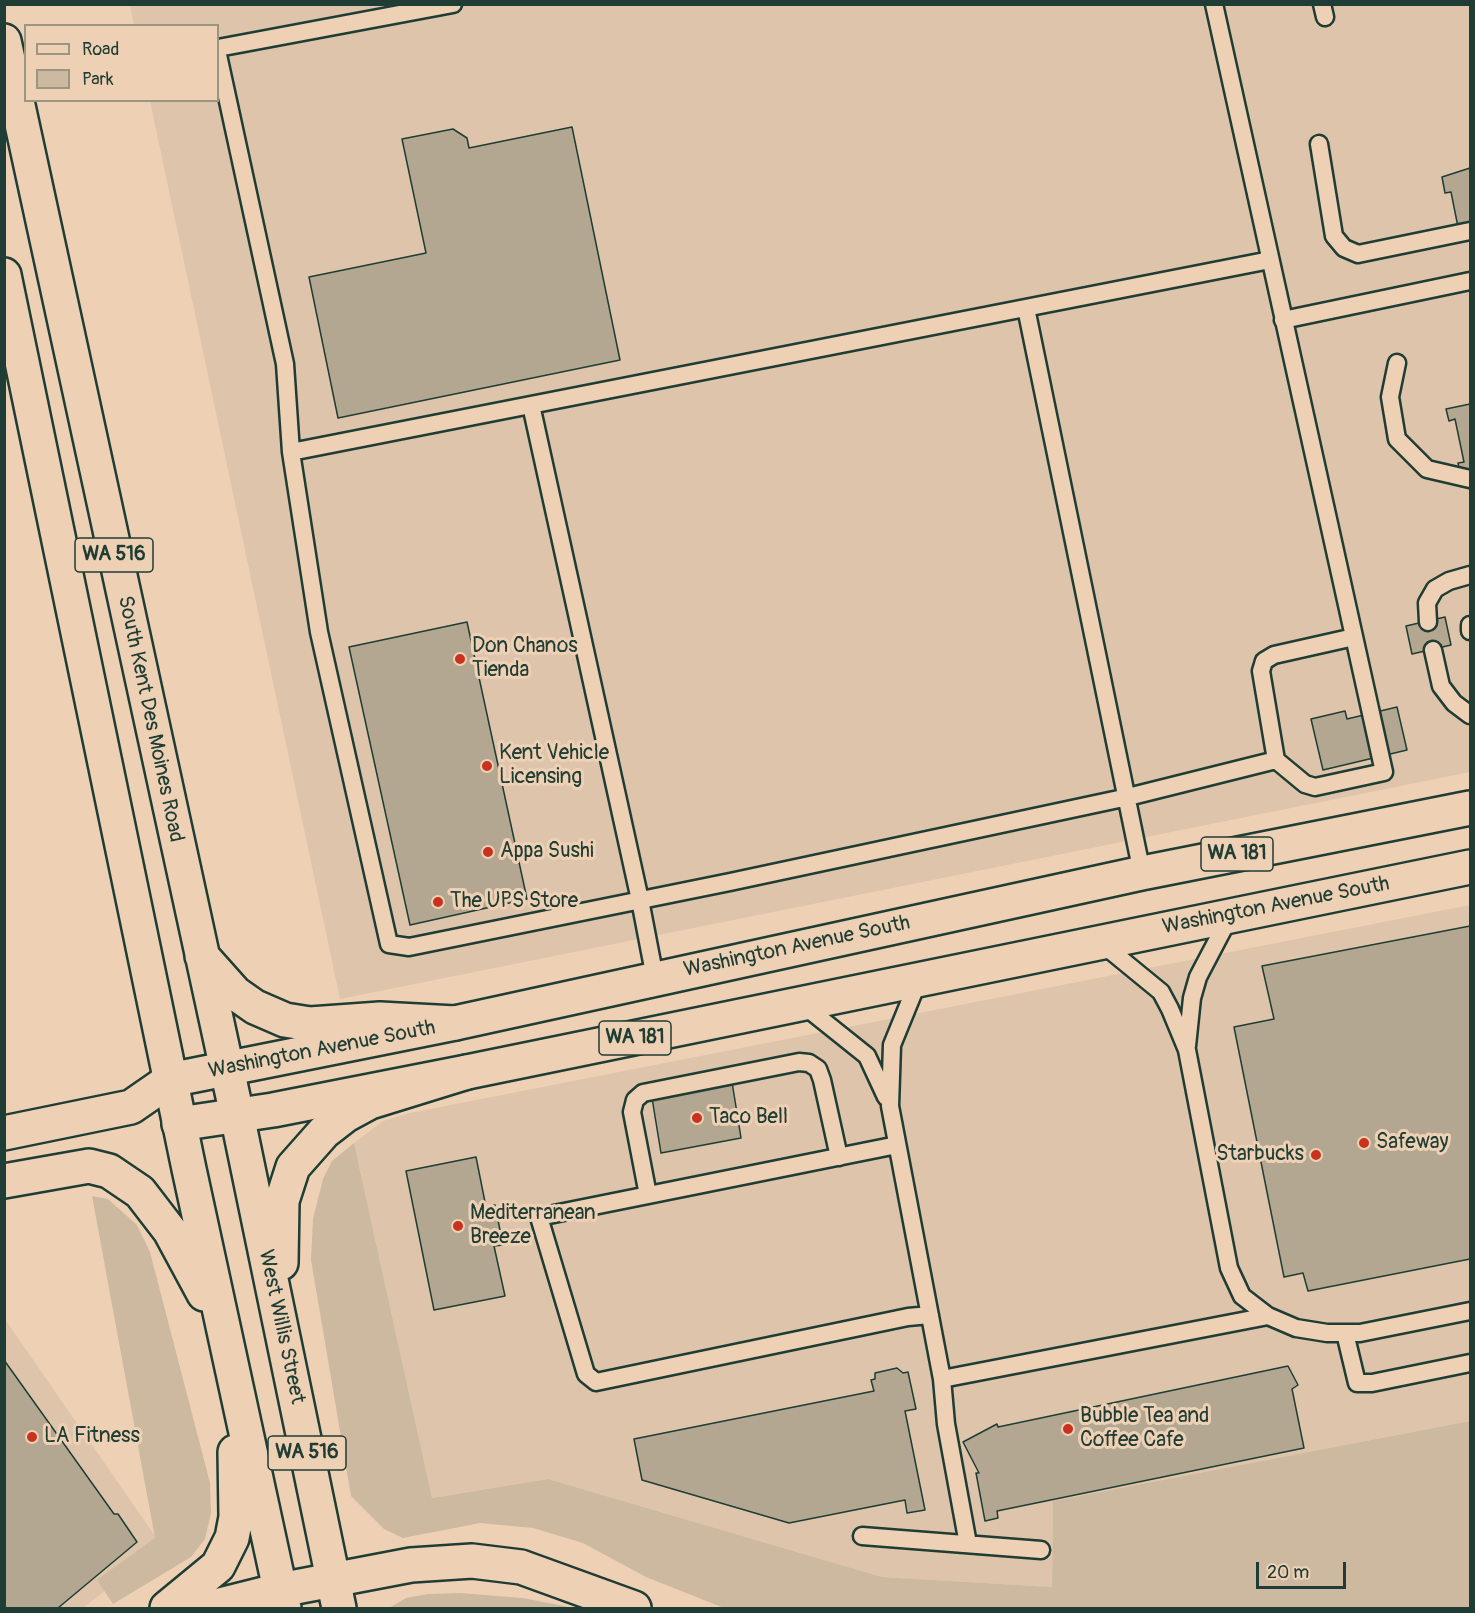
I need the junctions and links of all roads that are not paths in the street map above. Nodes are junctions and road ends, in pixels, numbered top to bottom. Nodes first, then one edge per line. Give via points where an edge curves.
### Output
1 (453, 4) edge
2 (1214, 4) edge
3 (4, 41) edge
4 (219, 48) edge
5 (219, 60) edge
6 (1319, 144) dead end
7 (1470, 231) edge
8 (1270, 260) junction
9 (4, 275) edge
10 (1470, 281) edge
11 (1026, 308) junction
12 (1283, 320) junction
13 (1397, 363) dead end
14 (531, 405) junction
15 (291, 452) junction
16 (1470, 479) edge
17 (1470, 576) edge
18 (1428, 622) dead end
19 (1470, 625) edge
20 (1470, 632) edge
21 (1354, 637) junction
22 (1432, 650) dead end
23 (1470, 715) edge
24 (1276, 760) junction
25 (1128, 797) junction
26 (1470, 808) edge
27 (1470, 867) edge
28 (1142, 873) junction
29 (640, 900) junction
30 (1231, 915) junction
31 (1099, 941) junction
32 (201, 955) junction
33 (920, 977) junction
34 (655, 978) junction
35 (802, 1004) junction
36 (455, 1023) junction
37 (1187, 1050) junction
38 (227, 1069) junction
39 (466, 1072) junction
40 (170, 1080) junction
41 (890, 1106) junction
42 (131, 1107) junction
43 (237, 1115) junction
44 (179, 1124) junction
45 (4, 1133) edge
46 (897, 1145) junction
47 (839, 1157) junction
48 (4, 1181) edge
49 (648, 1195) junction
50 (1470, 1311) edge
51 (930, 1315) junction
52 (1268, 1316) junction
53 (281, 1325) junction
54 (1345, 1333) junction
55 (226, 1342) junction
56 (1470, 1364) edge
57 (234, 1378) junction
58 (942, 1378) junction
59 (862, 1536) dead end
60 (968, 1544) junction
61 (1041, 1550) dead end
62 (336, 1595) edge
63 (282, 1599) edge
64 (167, 1608) edge
65 (208, 1608) edge
66 (634, 1608) edge

1 - 4 lane
2 - 8 lane
3 - 32 main road, South Kent Des Moines Road / WA 516
5 - 15 lane via 285,364
6 - 7 lane via 1334,237 1344,248 1358,254
8 - 11 lane
8 - 12 lane
9 - 40 main road, WA 516
10 - 12 lane
11 - 14 lane
11 - 25 lane
12 - 21 lane
13 - 16 lane via 1390,397 1397,439 1427,469
14 - 15 lane
14 - 29 lane
15 - 29 lane via 320,636 389,944 409,947
17 - 18 lane via 1435,588 1427,603
19 - 20 lane
21 - 24 lane via 1274,655 1264,661 1261,671
21 - 24 lane via 1384,772 1315,787 1305,784
22 - 23 lane via 1441,686
24 - 25 lane
25 - 28 lane
25 - 29 lane
26 - 28 main road, Washington Avenue South / WA 181
27 - 30 main road, Washington Avenue South / WA 181
28 - 34 main road, Washington Avenue South / WA 181
29 - 34 lane
30 - 31 main road, Washington Avenue South / WA 181
30 - 37 lane via 1198,977
31 - 33 main road, Washington Avenue South / WA 181
31 - 37 lane via 1161,992
32 - 36 main road via 242,999 285,1020 310,1024 380,1019
32 - 38 main road, South Kent Des Moines Road / WA 516
33 - 35 main road, Washington Avenue South / WA 181
33 - 41 lane via 892,1045
34 - 36 main road, Washington Avenue South / WA 181
35 - 39 main road, Washington Avenue South / WA 181
35 - 41 lane via 867,1056
36 - 38 main road, Washington Avenue South / WA 181
37 - 52 lane via 1229,1268 1242,1296
38 - 40 main road, Washington Avenue South / WA 181
38 - 43 main road, South Kent Des Moines Road / WA 516
39 - 43 main road, Washington Avenue South / WA 181
39 - 53 main road via 370,1102 346,1115 324,1132 293,1167 282,1201
40 - 42 main road, Washington Avenue South
40 - 44 main road, WA 516
41 - 46 lane
42 - 44 main road, Washington Avenue South
42 - 45 main road, Washington Avenue South
43 - 44 main road, Washington Avenue South / WA 181
43 - 53 main road, West Willis Street / WA 516
44 - 55 main road, WA 516
46 - 47 lane
46 - 51 lane
47 - 49 lane
47 - 49 lane via 822,1080 818,1069 809,1063 654,1090 635,1100 632,1112
48 - 55 main road via 89,1166 109,1171 140,1192 170,1231
49 - 51 lane via 539,1217 586,1374 596,1382
50 - 54 lane
51 - 58 lane
52 - 54 lane via 1296,1328
52 - 58 lane
53 - 62 main road, West Willis Street / WA 516
54 - 56 lane via 1358,1383
55 - 57 main road, WA 516
57 - 63 main road, WA 516
57 - 64 main road via 236,1517 231,1538 218,1566
58 - 60 lane via 946,1424
59 - 60 lane
60 - 61 lane
62 - 63 main road
62 - 66 main road via 440,1562 498,1563 521,1567
63 - 65 main road

